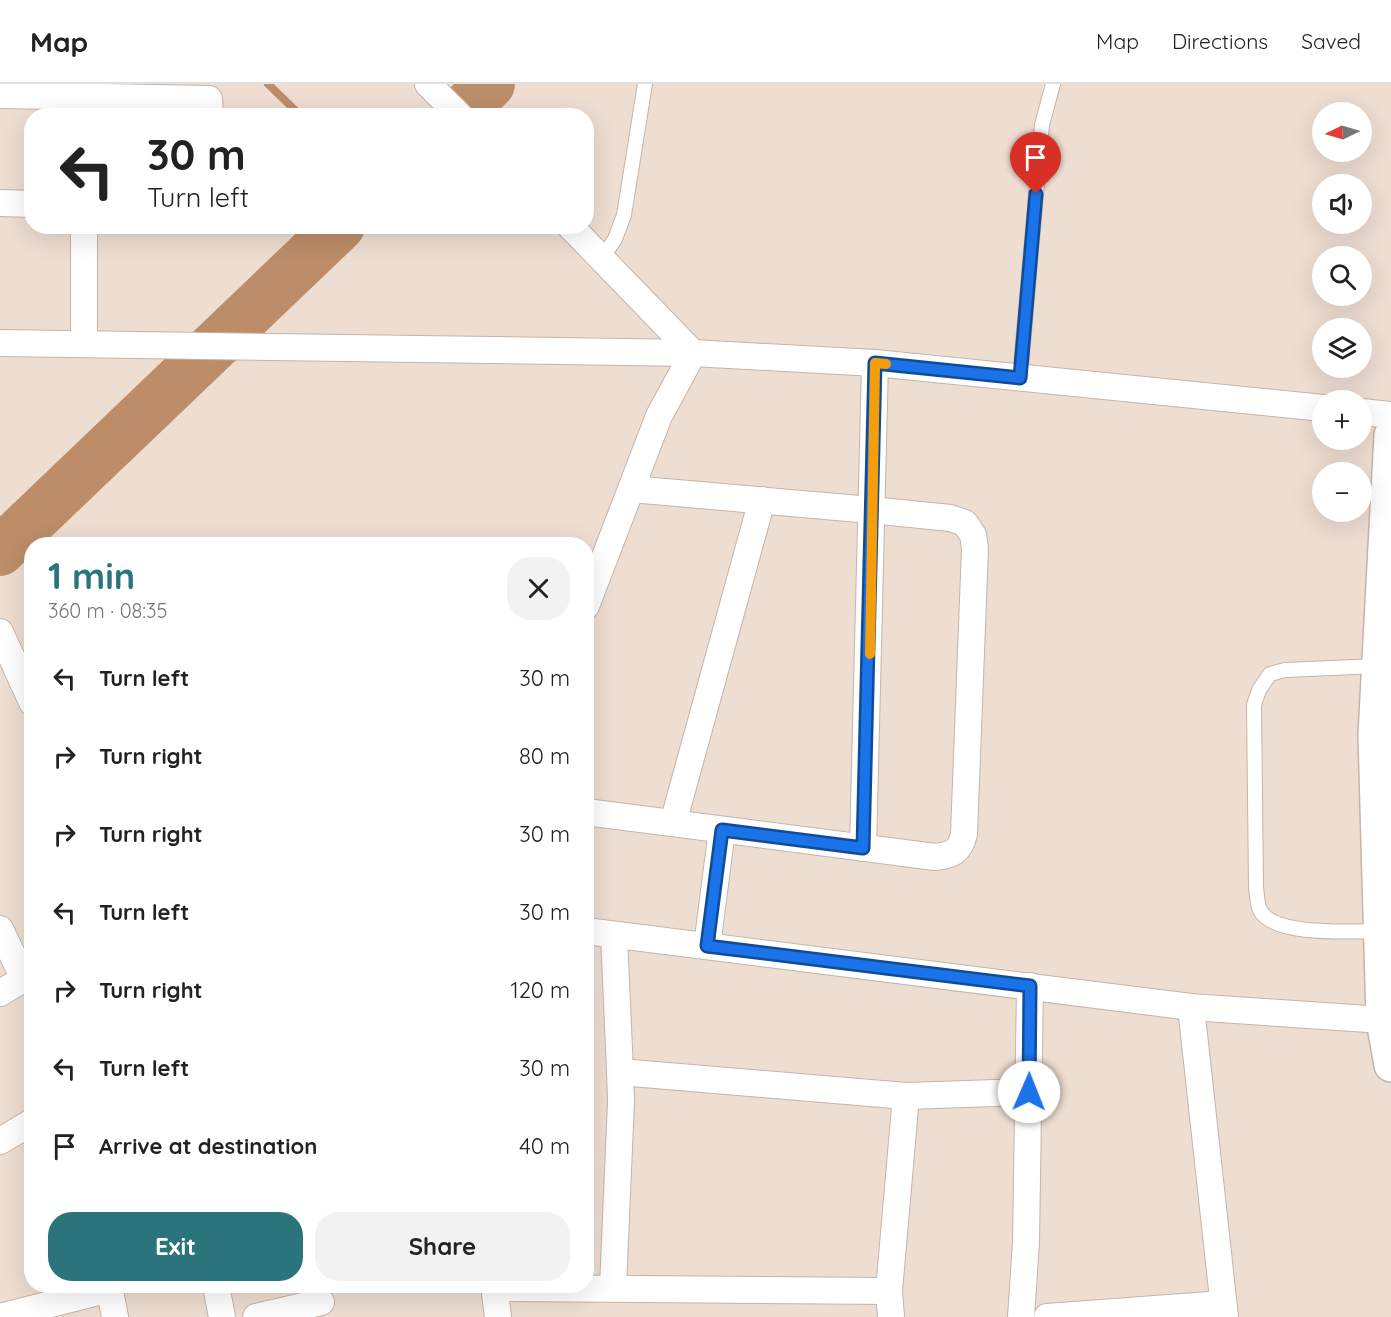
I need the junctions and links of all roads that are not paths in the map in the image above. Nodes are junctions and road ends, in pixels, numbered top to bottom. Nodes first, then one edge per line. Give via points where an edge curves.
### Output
1 (645, 84) edge
2 (1053, 84) edge
3 (0, 94) edge
4 (214, 99) edge
5 (0, 203) edge
6 (24, 204) edge
7 (84, 234) edge
8 (578, 234) edge
9 (602, 258) junction
10 (0, 343) edge
11 (84, 344) junction
12 (693, 353) junction
13 (875, 363) junction
14 (1020, 378) junction
15 (1312, 407) edge
16 (1372, 413) edge
17 (1391, 415) edge
18 (1391, 435) edge
19 (631, 489) junction
20 (762, 500) junction
21 (871, 510) junction
22 (1387, 580) edge
23 (594, 585) edge
24 (0, 632) edge
25 (1378, 666) junction
26 (24, 684) edge
27 (594, 813) edge
28 (673, 823) junction
29 (722, 830) junction
30 (863, 848) junction
31 (0, 929) edge
32 (594, 932) edge
33 (1381, 932) junction
34 (614, 935) junction
35 (707, 946) junction
36 (24, 969) edge
37 (24, 978) edge
38 (1030, 986) junction
39 (0, 993) edge
40 (1191, 1007) junction
41 (1383, 1020) junction
42 (1391, 1065) edge
43 (620, 1072) junction
44 (1029, 1092) junction
45 (906, 1096) junction
46 (24, 1127) edge
47 (0, 1141) edge
48 (594, 1287) edge
49 (613, 1287) junction
50 (889, 1291) junction
51 (87, 1293) edge
52 (110, 1293) edge
53 (217, 1293) edge
54 (495, 1293) edge
55 (321, 1302) edge
56 (1224, 1310) edge
57 (0, 1317) edge
58 (115, 1317) edge
59 (222, 1317) edge
60 (256, 1317) edge
61 (498, 1317) edge
62 (891, 1317) edge
63 (1021, 1317) edge
64 (1047, 1317) edge

1 - 9 lane via 624,215
2 - 14 lane via 1042,125
3 - 4 street
5 - 6 street
7 - 11 street
8 - 9 street
9 - 12 street
10 - 11 street
11 - 12 street
12 - 13 street
12 - 19 street via 659,416
13 - 14 street
13 - 21 street
14 - 15 street
16 - 17 street
18 - 22 main road
19 - 20 street
19 - 23 street
20 - 21 street
20 - 28 street
21 - 30 street
21 - 30 street via 965,523 975,548 962,846 951,855 935,856
22 - 25 main road
24 - 26 street
25 - 33 main road via 1375,735
25 - 33 lane via 1285,670 1270,674 1258,690 1254,705 1256,887 1260,911 1271,921 1291,928
27 - 28 street
28 - 29 street
29 - 30 street
29 - 35 street
31 - 36 street
32 - 34 street
33 - 41 main road
34 - 35 street
34 - 43 street
35 - 38 street
37 - 39 street
38 - 40 street
38 - 44 street
40 - 41 street
40 - 56 street
41 - 42 main road
43 - 45 street
43 - 49 street
44 - 45 street
44 - 63 street
45 - 50 street
46 - 47 street
48 - 49 street
49 - 50 street
50 - 62 street
51 - 57 street
52 - 58 street
53 - 59 street
54 - 61 street
55 - 60 street
56 - 64 street

